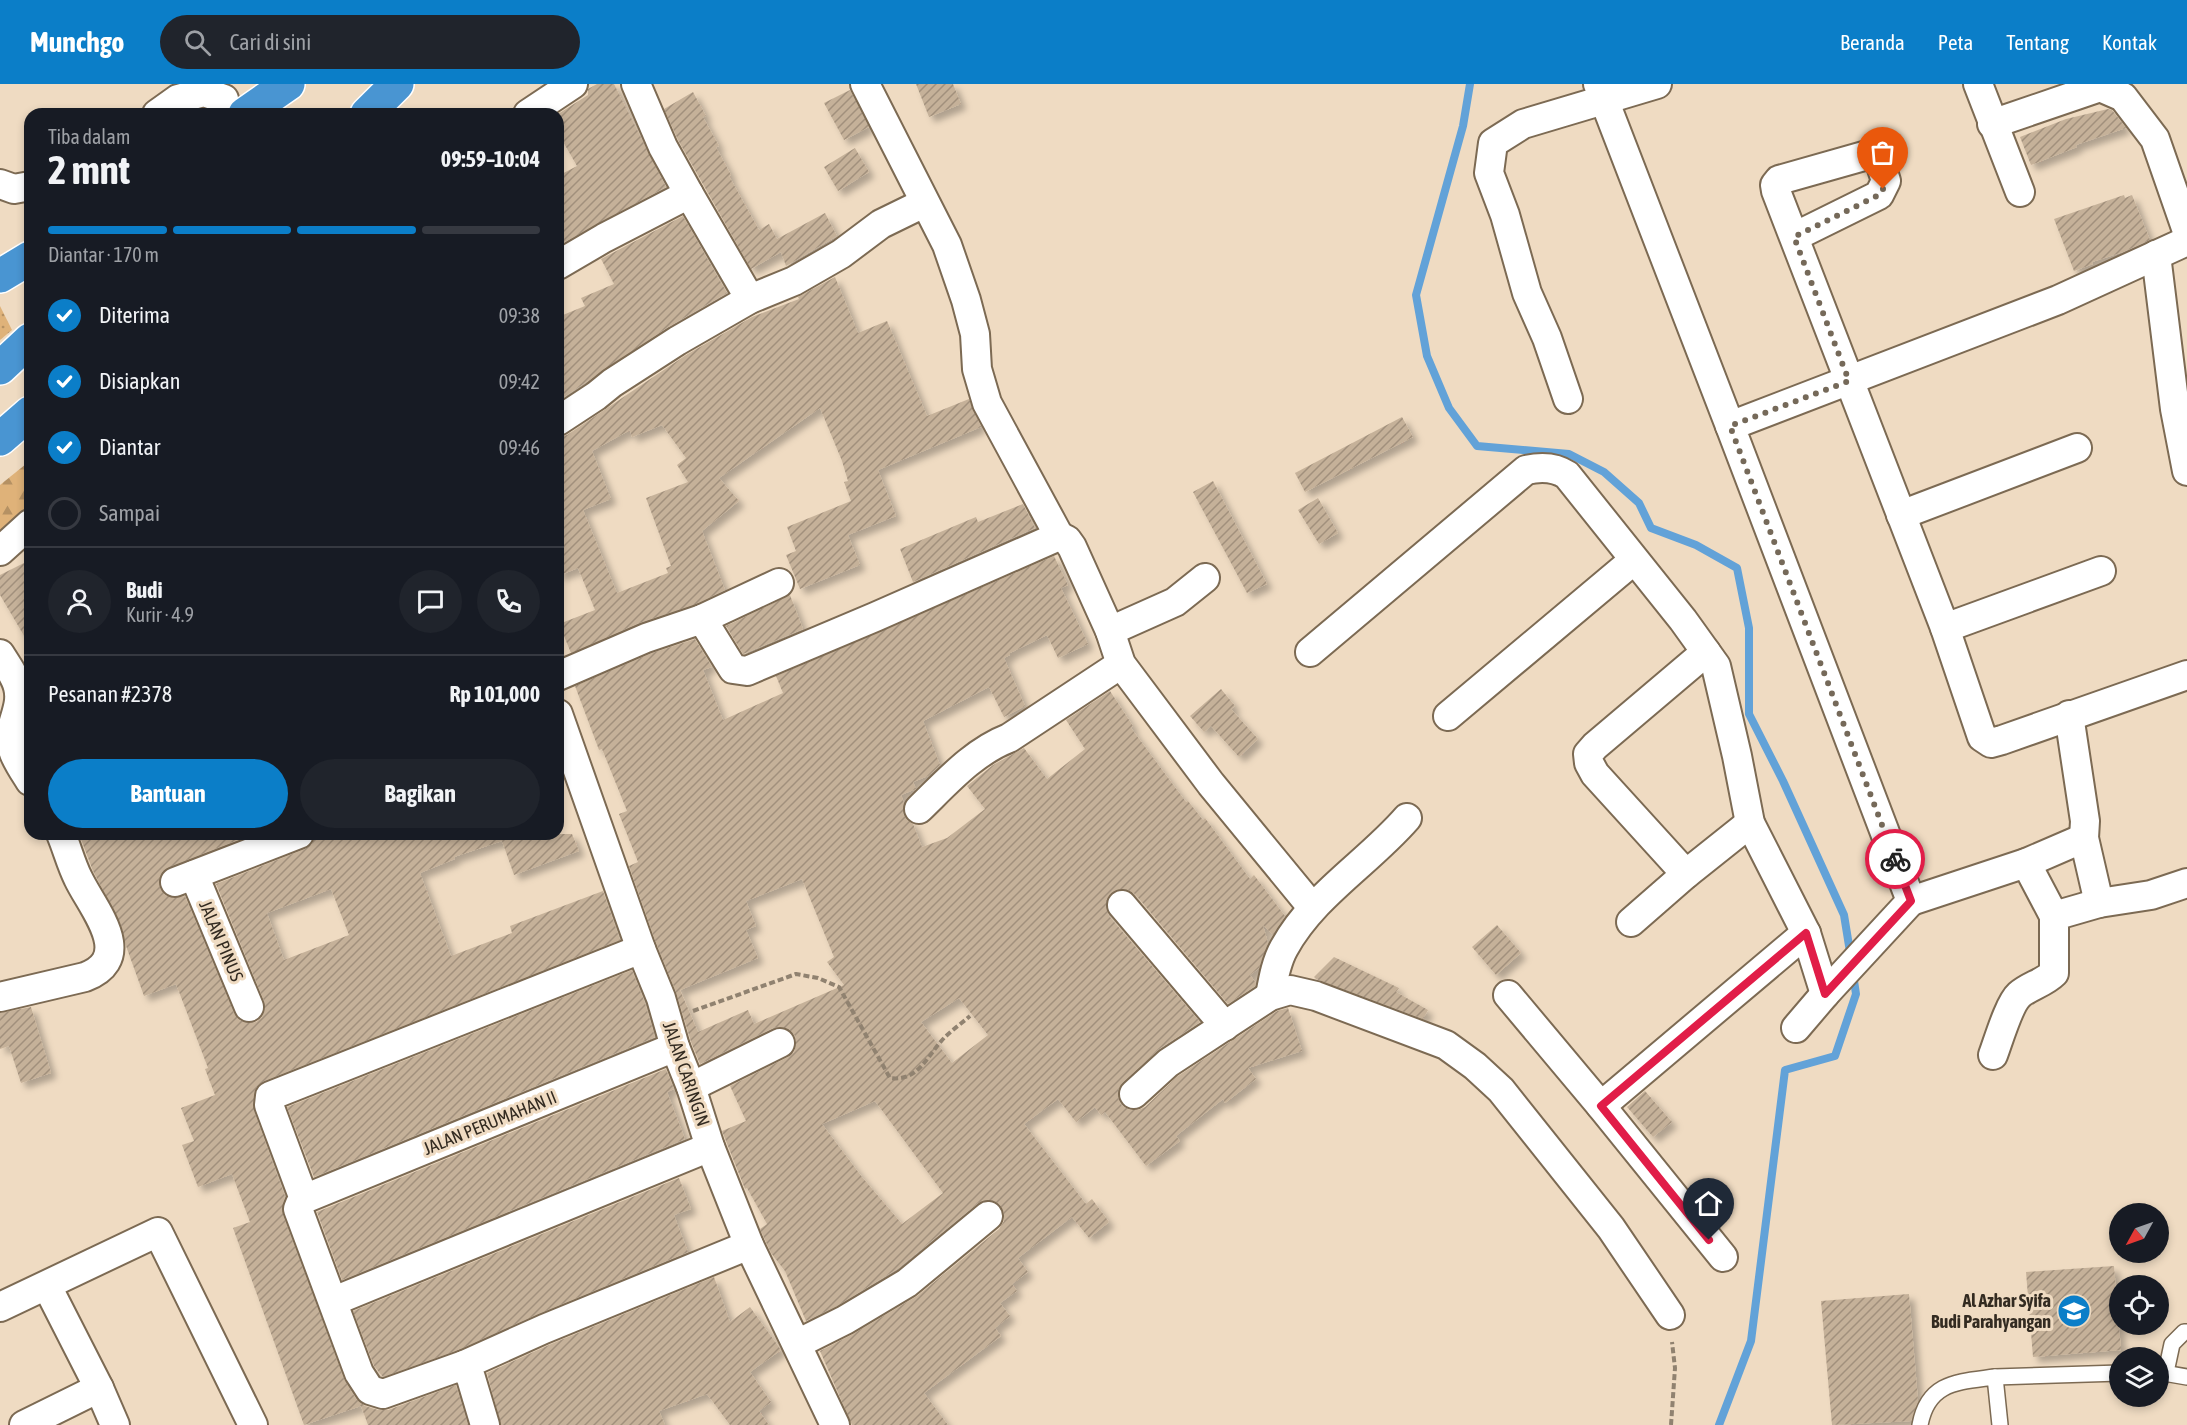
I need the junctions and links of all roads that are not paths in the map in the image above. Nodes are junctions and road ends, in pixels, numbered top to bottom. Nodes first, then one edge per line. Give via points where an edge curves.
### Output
1 (288, 84) edge
2 (306, 84) edge
3 (398, 84) edge
4 (573, 84) edge
5 (636, 84) edge
6 (865, 84) edge
7 (1657, 84) edge
8 (1978, 84) edge
9 (1601, 92) edge
10 (234, 106) edge
11 (165, 108) edge
12 (280, 108) edge
13 (373, 108) edge
14 (537, 108) edge
15 (1992, 124) junction
16 (0, 184) edge
17 (24, 187) edge
18 (2020, 192) dead end
19 (688, 194) junction
20 (924, 202) junction
21 (2187, 231) edge
22 (1794, 237) dead end
23 (2187, 241) edge
24 (2156, 255) junction
25 (564, 261) edge
26 (24, 262) edge
27 (0, 276) edge
28 (750, 299) junction
29 (24, 346) edge
30 (0, 368) edge
31 (1849, 381) junction
32 (1568, 399) dead end
33 (24, 418) edge
34 (564, 418) edge
35 (1730, 426) junction
36 (0, 439) edge
37 (2077, 448) dead end
38 (2187, 471) edge
39 (1901, 515) junction
40 (24, 529) edge
41 (1059, 536) junction
42 (0, 551) edge
43 (1634, 560) junction
44 (2101, 571) dead end
45 (1205, 578) dead end
46 (779, 583) dead end
47 (702, 619) junction
48 (1945, 628) junction
49 (1110, 632) junction
50 (1310, 652) dead end
51 (1706, 652) junction
52 (0, 654) edge
53 (1120, 664) junction
54 (564, 673) edge
55 (2187, 675) edge
56 (2069, 715) junction
57 (1448, 716) dead end
58 (564, 737) edge
59 (24, 771) edge
60 (919, 809) dead end
61 (1407, 818) dead end
62 (1750, 823) junction
63 (2084, 838) junction
64 (63, 840) edge
65 (283, 840) edge
66 (2026, 863) junction
67 (1686, 874) junction
68 (2187, 883) edge
69 (1911, 901) junction
70 (2098, 903) junction
71 (1122, 905) dead end
72 (1312, 907) junction
73 (2054, 916) junction
74 (1631, 922) dead end
75 (1806, 933) junction
76 (641, 949) junction
77 (1832, 987) junction
78 (1508, 995) dead end
79 (1270, 996) junction
80 (0, 998) edge
81 (249, 1007) dead end
82 (1225, 1026) junction
83 (1796, 1028) dead end
84 (671, 1034) junction
85 (780, 1043) dead end
86 (1993, 1055) dead end
87 (691, 1087) junction
88 (1134, 1094) dead end
89 (1601, 1106) junction
90 (710, 1147) junction
91 (304, 1199) junction
92 (988, 1216) dead end
93 (749, 1245) junction
94 (1723, 1257) dead end
95 (46, 1286) junction
96 (334, 1301) junction
97 (0, 1306) edge
98 (1670, 1315) road end
99 (2187, 1332) edge
100 (797, 1344) junction
101 (2169, 1352) edge
102 (464, 1365) junction
103 (2109, 1373) edge
104 (2169, 1373) edge
105 (1995, 1377) junction
106 (2187, 1377) edge
107 (99, 1388) junction
108 (24, 1425) edge
109 (115, 1425) edge
110 (254, 1425) edge
111 (485, 1425) edge
112 (835, 1425) edge
113 (1920, 1425) edge
114 (2000, 1425) edge

1 - 10 highway
2 - 12 highway
3 - 13 highway
4 - 14 street
5 - 19 street
6 - 20 street
7 - 9 street
8 - 15 street
9 - 32 street via 1523,124 1494,143 1489,173 1527,293
9 - 35 street
10 - 11 street via 204,92 178,99
15 - 18 street
15 - 21 street via 2100,87 2123,97 2155,139
16 - 17 street via 14,189
19 - 25 street
19 - 28 street
20 - 28 street via 881,224 841,254 794,281
20 - 41 street via 947,245 966,300 975,334 977,369 987,403
22 - 31 street
23 - 24 street
24 - 31 street via 2058,300
24 - 38 street via 2175,409
26 - 27 highway
28 - 34 street via 658,353
29 - 30 highway
31 - 35 street
31 - 39 street
33 - 36 highway
35 - 69 street
37 - 39 street
39 - 48 street
40 - 42 street
41 - 47 street via 747,671 733,669
41 - 49 street via 1072,547
43 - 50 street via 1567,475 1547,468 1526,470
43 - 51 street
43 - 57 street
44 - 48 street
45 - 49 street via 1175,602
46 - 47 street
47 - 54 street
48 - 56 street via 1982,737 1991,743
49 - 53 street
51 - 62 street via 1716,666
51 - 67 street via 1588,754 1595,774
52 - 59 street via 18,687 11,745
53 - 60 street via 1009,738 989,746
53 - 72 street
55 - 56 street
56 - 63 street via 2085,821
58 - 76 street, JALAN CARINGIN
61 - 72 street via 1371,856
62 - 67 street
62 - 75 street
63 - 66 street
63 - 70 street
64 - 80 street via 77,878 101,916 110,940 109,951 97,972
65 - 81 street, JALAN PINUS via 184,878
66 - 69 street
66 - 73 street
67 - 74 street
68 - 70 street via 2151,895
69 - 77 street
70 - 73 street
71 - 82 street
72 - 79 street via 1283,948
73 - 86 street via 2054,973 2013,1003
75 - 77 street
75 - 89 street
76 - 84 street, JALAN CARINGIN
76 - 91 street via 270,1096 269,1105
77 - 83 street
78 - 89 street
79 - 82 street
79 - 98 street via 1290,990 1316,996 1446,1045 1475,1066 1501,1090 1611,1228
82 - 88 street via 1168,1063
84 - 87 street, JALAN CARINGIN
84 - 91 street, JALAN PERUMAHAN II
85 - 87 street
87 - 90 street, JALAN CARINGIN
89 - 94 street
90 - 93 street, JALAN CARINGIN
90 - 96 street
91 - 96 street via 298,1209
92 - 100 street via 908,1283
93 - 100 street, JALAN CARINGIN
93 - 102 street
95 - 97 street
95 - 107 street
95 - 110 street via 158,1232
96 - 102 street via 359,1373 370,1390 383,1394
99 - 101 lane via 2172,1344
100 - 112 street, JALAN CARINGIN
102 - 111 street
103 - 105 lane
104 - 106 lane
105 - 113 lane via 1954,1382 1936,1393
105 - 114 lane
107 - 108 street
107 - 109 street

